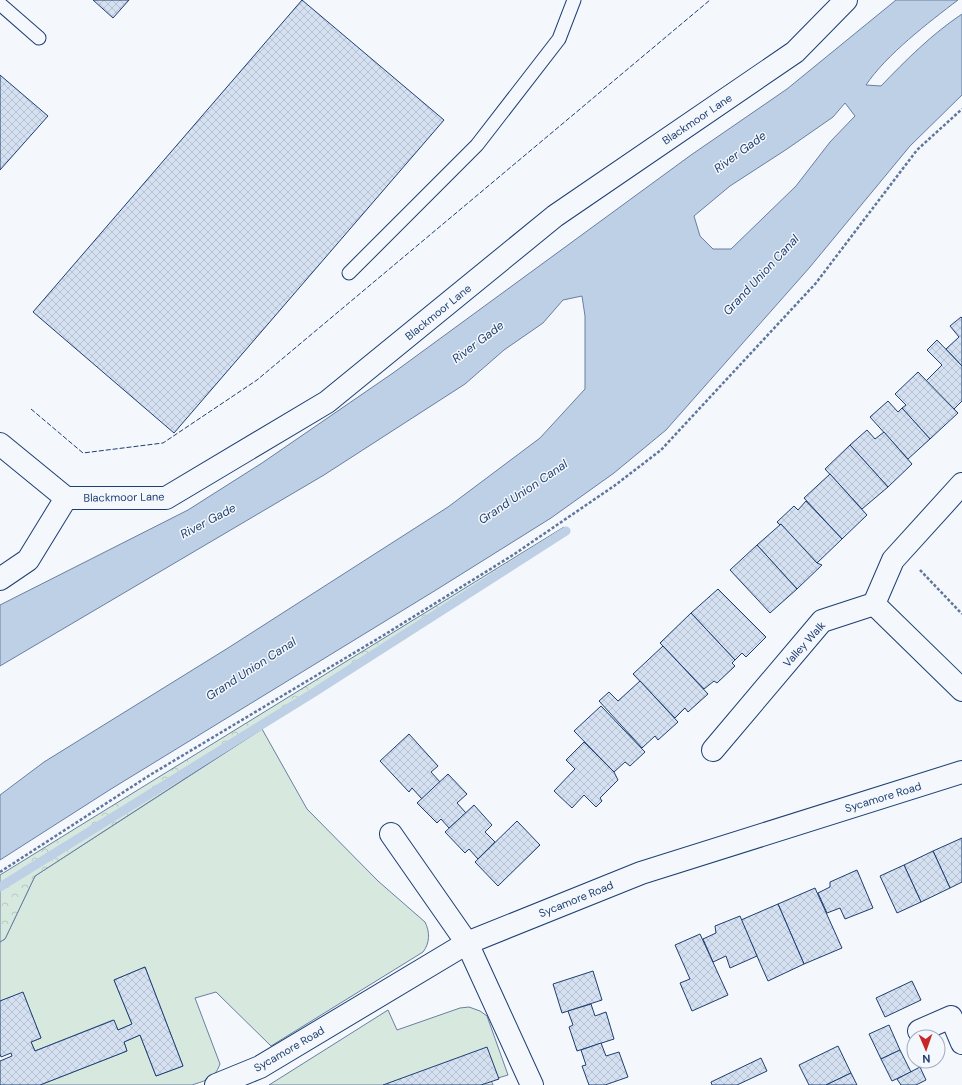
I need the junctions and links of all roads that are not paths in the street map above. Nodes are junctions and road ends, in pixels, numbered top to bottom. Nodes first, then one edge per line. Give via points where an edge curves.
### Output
1 (574, 0) edge
2 (846, 0) edge
3 (0, 4) edge
4 (39, 38) dead end
5 (349, 273) dead end
6 (0, 444) edge
7 (962, 484) edge
8 (66, 498) junction
9 (0, 579) edge
10 (874, 604) junction
11 (962, 690) edge
12 (714, 750) dead end
13 (962, 772) edge
14 (391, 834) dead end
15 (467, 943) junction
16 (924, 1029) edge
17 (962, 1043) edge
18 (216, 1085) edge
19 (532, 1085) edge

1 - 5 lane via 560,39 477,145
2 - 8 street, Blackmoor Lane via 795,52 555,216 327,402 166,498
3 - 4 lane
6 - 8 street
7 - 10 street via 893,560
8 - 9 street via 28,560
10 - 11 street
10 - 12 street, Valley Walk via 822,621
13 - 15 street, Sycamore Road via 640,873
14 - 15 street
15 - 18 street, Sycamore Road via 260,1067
15 - 19 street
16 - 17 street via 951,1017

